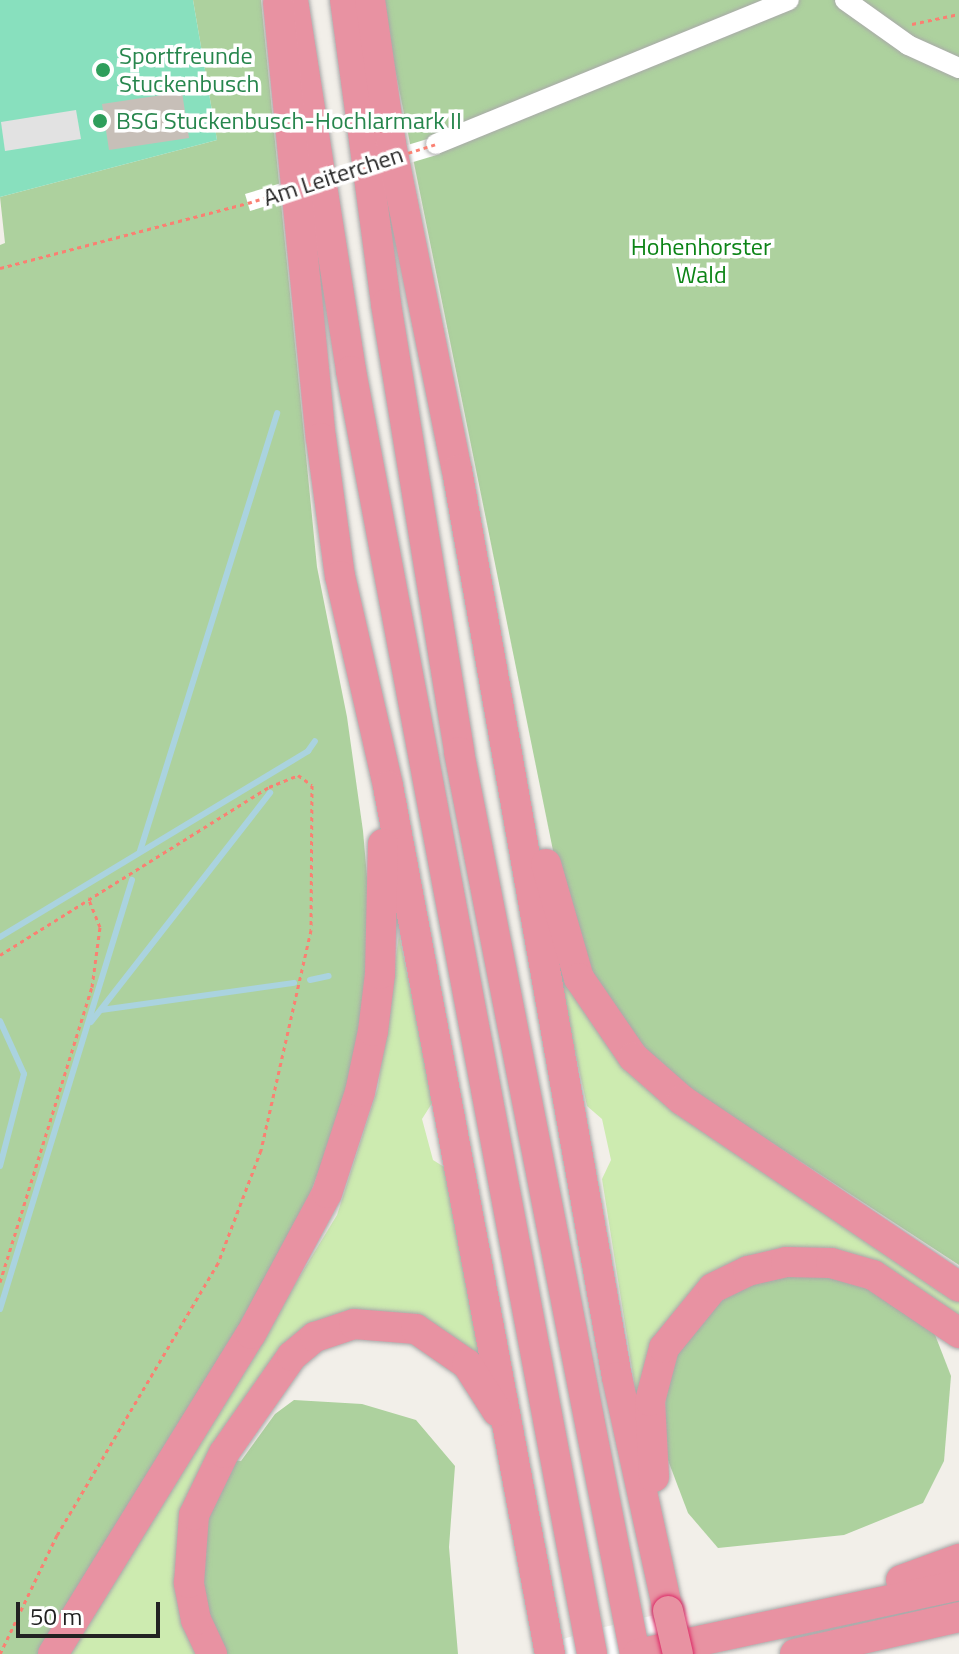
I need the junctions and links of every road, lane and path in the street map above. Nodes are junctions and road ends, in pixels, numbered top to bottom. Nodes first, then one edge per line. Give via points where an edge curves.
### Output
1 (278, 0) edge
2 (293, 0) edge
3 (345, 0) edge
4 (370, 0) edge
5 (789, 0) edge
6 (845, 0) edge
7 (959, 14) edge
8 (881, 27) junction
9 (959, 68) edge
10 (436, 144) joint
11 (0, 268) edge
12 (365, 695) junction
13 (504, 733) junction
14 (88, 897) junction
15 (0, 955) edge
16 (0, 1282) edge
17 (959, 1287) edge
18 (959, 1333) edge
19 (509, 1438) junction
20 (656, 1551) junction
21 (959, 1559) edge
22 (959, 1585) edge
23 (959, 1617) edge
24 (773, 1624) junction
25 (590, 1643) edge
26 (549, 1649) edge
27 (0, 1654) edge
28 (53, 1654) edge
29 (212, 1654) edge
30 (636, 1654) edge
31 (678, 1654) edge
32 (795, 1654) edge

1 - 12 highway via 321,438
2 - 25 highway via 351,371
3 - 30 highway via 386,304 459,752
4 - 13 highway via 391,144
5 - 10 street, Am Leiterchen
6 - 8 street
7 - 8 path
8 - 9 street
10 - 11 path, Am Leiterchen, bridge via 248,203
12 - 19 highway via 388,786
12 - 28 highway via 385,867 380,974 360,1092 343,1151 308,1232 251,1334
13 - 17 highway via 526,777 556,907 579,978 633,1057 695,1110
13 - 20 highway via 617,1377
14 - 15 path
14 - 16 path via 100,927 92,987
14 - 27 path via 287,777 298,775 312,785 311,930 261,1150 218,1263 57,1535
18 - 20 highway via 873,1275 831,1263 786,1262 748,1271 713,1288 664,1348 650,1401
19 - 26 highway
19 - 29 highway via 491,1397 467,1364 438,1340 394,1325 354,1324 315,1337 292,1356 249,1415 194,1515 189,1583 196,1620
20 - 31 highway, bridge
21 - 24 highway via 884,1586 827,1598
22 - 24 highway
23 - 32 highway
24 - 30 highway

